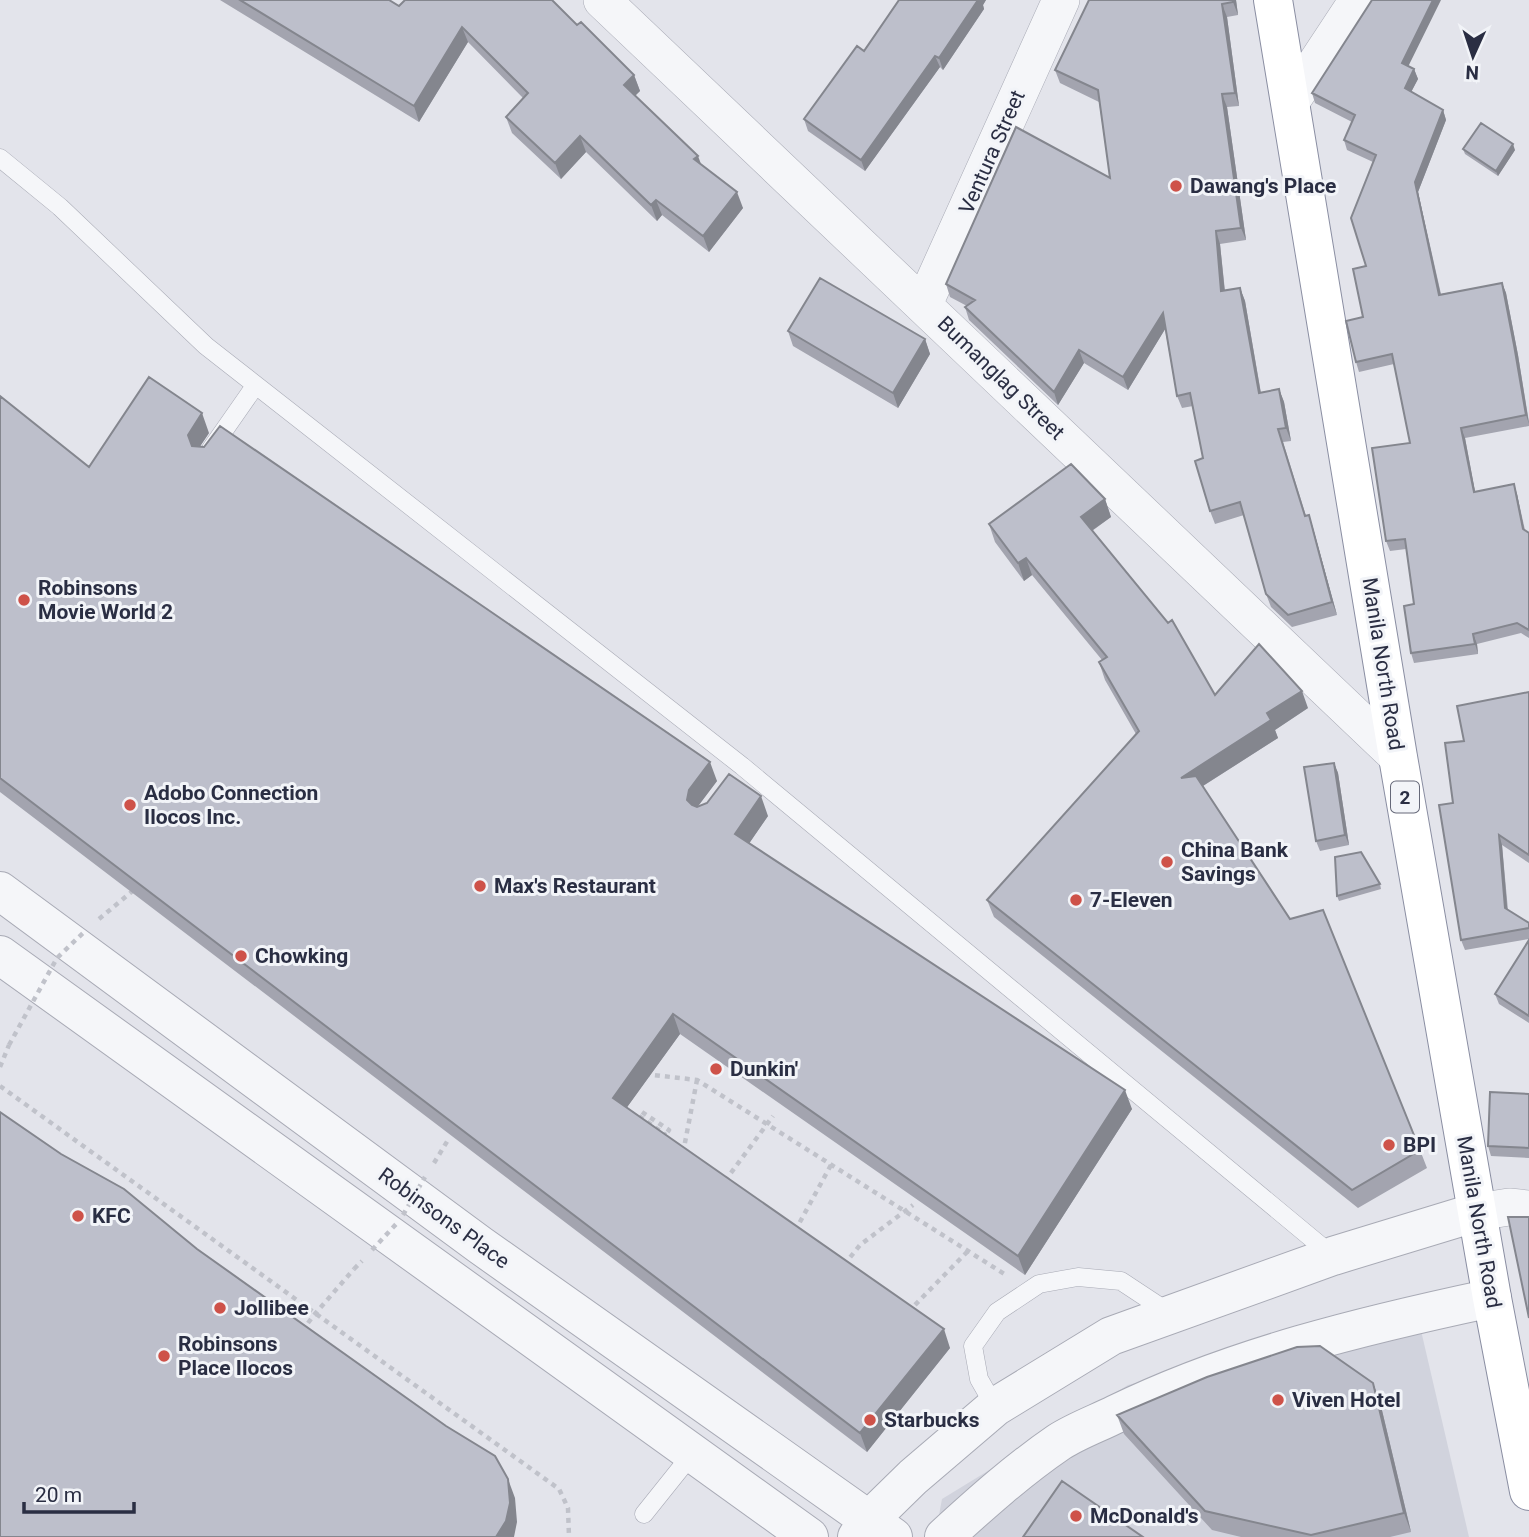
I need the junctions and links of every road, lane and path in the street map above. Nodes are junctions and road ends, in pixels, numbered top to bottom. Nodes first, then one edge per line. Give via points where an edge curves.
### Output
1 (602, 0) edge
2 (1061, 0) edge
3 (1273, 0) edge
4 (1358, 0) edge
5 (1292, 100) junction
6 (0, 158) edge
7 (924, 304) junction
8 (255, 386) junction
9 (206, 456) edge
10 (1398, 757) junction
11 (742, 766) junction
12 (729, 783) edge
13 (139, 886) edge
14 (0, 891) edge
15 (0, 955) edge
16 (41, 985) junction
17 (0, 1067) edge
18 (638, 1073) edge
19 (697, 1080) junction
20 (0, 1086) edge
21 (641, 1114) edge
22 (773, 1116) edge
23 (448, 1140) edge
24 (660, 1143) edge
25 (683, 1155) edge
26 (831, 1165) junction
27 (722, 1188) edge
28 (913, 1205) edge
29 (1529, 1209) edge
30 (1477, 1212) junction
31 (403, 1215) dead end
32 (399, 1221) dead end
33 (789, 1241) edge
34 (372, 1250) dead end
35 (968, 1251) junction
36 (1334, 1256) junction
37 (354, 1269) dead end
38 (838, 1275) edge
39 (1030, 1290) junction
40 (1492, 1298) junction
41 (1171, 1314) junction
42 (903, 1317) edge
43 (308, 1323) dead end
44 (995, 1407) junction
45 (692, 1454) junction
46 (1529, 1491) edge
47 (644, 1514) dead end
48 (873, 1531) edge
49 (569, 1537) edge
50 (809, 1537) edge
51 (944, 1537) edge

1 - 7 street, Bumanglag Street
2 - 7 street, Ventura Street
3 - 5 highway, Manila North Road / 2
4 - 5 street
5 - 10 highway, Manila North Road / 2
6 - 8 lane via 60,206 206,346
7 - 10 street, Bumanglag Street
8 - 9 lane
8 - 11 lane
10 - 30 highway, Manila North Road / 2
11 - 12 lane
11 - 36 lane
13 - 16 path, bridge via 57,958
14 - 48 street, Robinsons Place
15 - 16 street
16 - 17 path, bridge
16 - 45 street
18 - 19 path
19 - 25 path
19 - 26 path
20 - 49 path via 559,1489 568,1508
21 - 24 path via 669,1130
22 - 27 path, bridge
23 - 31 path, bridge
26 - 33 path
26 - 35 path
28 - 38 path, bridge via 860,1245
29 - 30 street
30 - 36 street
30 - 40 highway, Manila North Road / 2
32 - 34 path, bridge
35 - 39 path
35 - 42 path
36 - 41 street
37 - 43 path, bridge
39 - 41 lane via 1077,1277 1121,1281
39 - 44 lane via 997,1312 974,1346 979,1380
40 - 46 highway, Manila North Road / 2
40 - 51 street via 1336,1336 1161,1392 1060,1441
41 - 44 street via 1111,1336
44 - 48 street via 913,1477
45 - 47 lane
45 - 50 street

